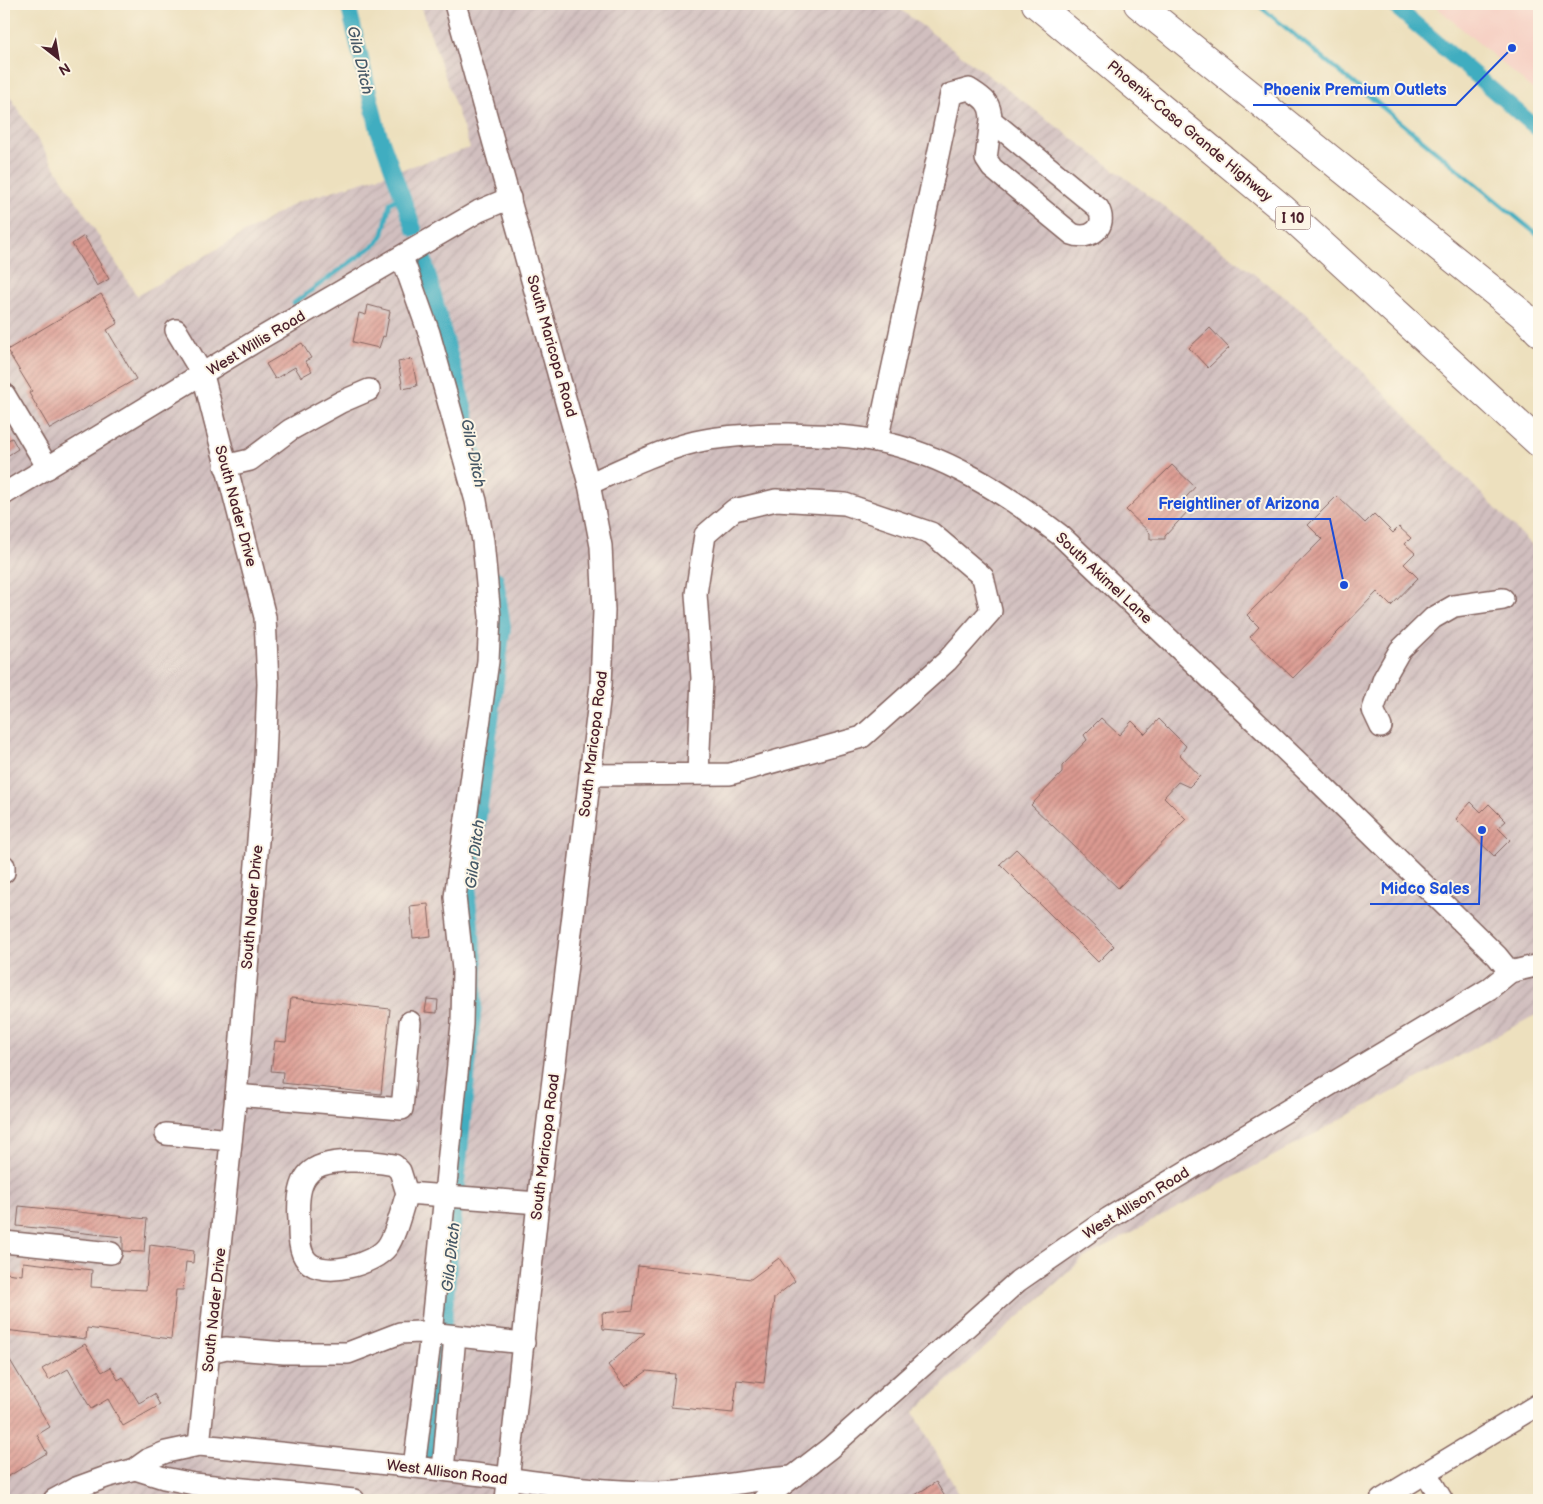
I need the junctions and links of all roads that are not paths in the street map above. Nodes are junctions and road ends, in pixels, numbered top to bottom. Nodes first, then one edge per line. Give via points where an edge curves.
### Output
1 (455, 4) edge
2 (1036, 4) edge
3 (1138, 4) edge
4 (991, 120) junction
5 (510, 198) junction
6 (402, 257) junction
7 (176, 330) dead end
8 (1539, 332) edge
9 (203, 374) junction
10 (369, 390) dead end
11 (4, 394) edge
12 (877, 441) junction
13 (1539, 443) edge
14 (226, 466) junction
15 (48, 468) junction
16 (590, 484) junction
17 (4, 494) edge
18 (1503, 599) dead end
19 (1381, 727) dead end
20 (698, 774) junction
21 (590, 775) junction
22 (4, 866) edge
23 (4, 872) edge
24 (1539, 966) edge
25 (1510, 972) junction
26 (410, 1022) dead end
27 (236, 1095) junction
28 (166, 1134) dead end
29 (232, 1140) junction
30 (407, 1193) junction
31 (445, 1195) junction
32 (538, 1203) junction
33 (4, 1242) edge
34 (110, 1253) dead end
35 (431, 1334) junction
36 (455, 1336) junction
37 (524, 1343) junction
38 (210, 1352) junction
39 (1539, 1404) edge
40 (199, 1445) junction
41 (414, 1468) junction
42 (136, 1469) junction
43 (443, 1470) junction
44 (1426, 1473) junction
45 (793, 1477) junction
46 (508, 1479) junction
47 (648, 1496) edge
48 (54, 1500) edge
49 (354, 1500) edge
50 (506, 1500) edge
51 (763, 1500) edge
52 (1381, 1500) edge
53 (1442, 1500) edge

1 - 5 street, South Maricopa Road
2 - 13 highway, Phoenix-Casa Grande Highway / I 10 via 1283,209
3 - 8 highway via 1514,308
4 - 4 street via 1098,208 1102,222 1090,236 1082,238 1072,234 992,168 986,159
4 - 12 street via 991,108 985,99 969,89 951,94
5 - 6 street, West Willis Road via 479,211
5 - 16 street, South Maricopa Road
6 - 9 street, West Willis Road
6 - 31 street via 429,333 476,501 490,617 488,660 455,897 463,988 462,1024
7 - 9 street, South Nader Drive
9 - 14 street, South Nader Drive
9 - 15 street, West Willis Road
10 - 14 street via 290,430 250,460
11 - 15 street
12 - 16 street, South Akimel Lane via 830,435 768,434 697,442 662,452
12 - 25 street, South Akimel Lane via 936,460 977,479 1060,535 1331,793
14 - 27 street, South Nader Drive via 266,617 268,684 265,760
15 - 17 street, West Willis Road
16 - 21 street, South Maricopa Road via 601,546 604,610 601,685
18 - 19 street via 1454,606 1433,618 1400,650 1384,678 1373,710
20 - 20 street via 730,774 862,737 947,661 991,611 983,577 931,533 845,504 776,500 734,510 705,534 696,594 702,678
20 - 21 street
21 - 32 street, South Maricopa Road
22 - 23 street
24 - 25 street
25 - 45 street, West Allison Road via 1488,989 1109,1218 1041,1263
26 - 27 street via 402,1109
27 - 29 street, South Nader Drive
28 - 29 street
29 - 38 street, South Nader Drive
30 - 30 street via 389,1245 379,1256 361,1265 336,1268 316,1266 308,1261 302,1251 298,1210 302,1185 308,1173 336,1162 394,1165 400,1171
30 - 31 street
31 - 32 street
31 - 35 street
32 - 37 street, South Maricopa Road
33 - 34 street
35 - 36 street
35 - 38 street via 400,1333 348,1353 284,1353 226,1348
35 - 41 street
36 - 37 street
36 - 43 street
37 - 46 street, South Maricopa Road
38 - 40 street, South Nader Drive
39 - 44 street
40 - 41 street, West Allison Road
40 - 42 street, West Allison Road via 166,1452 148,1459
41 - 43 street, West Allison Road
42 - 48 street, West Allison Road via 84,1485
42 - 49 street via 194,1484
43 - 46 street, West Allison Road
44 - 52 street
44 - 53 street
45 - 47 street, West Allison Road via 761,1478
45 - 51 street, West Allison Road
46 - 47 street, West Allison Road
46 - 50 street, South Maricopa Road

